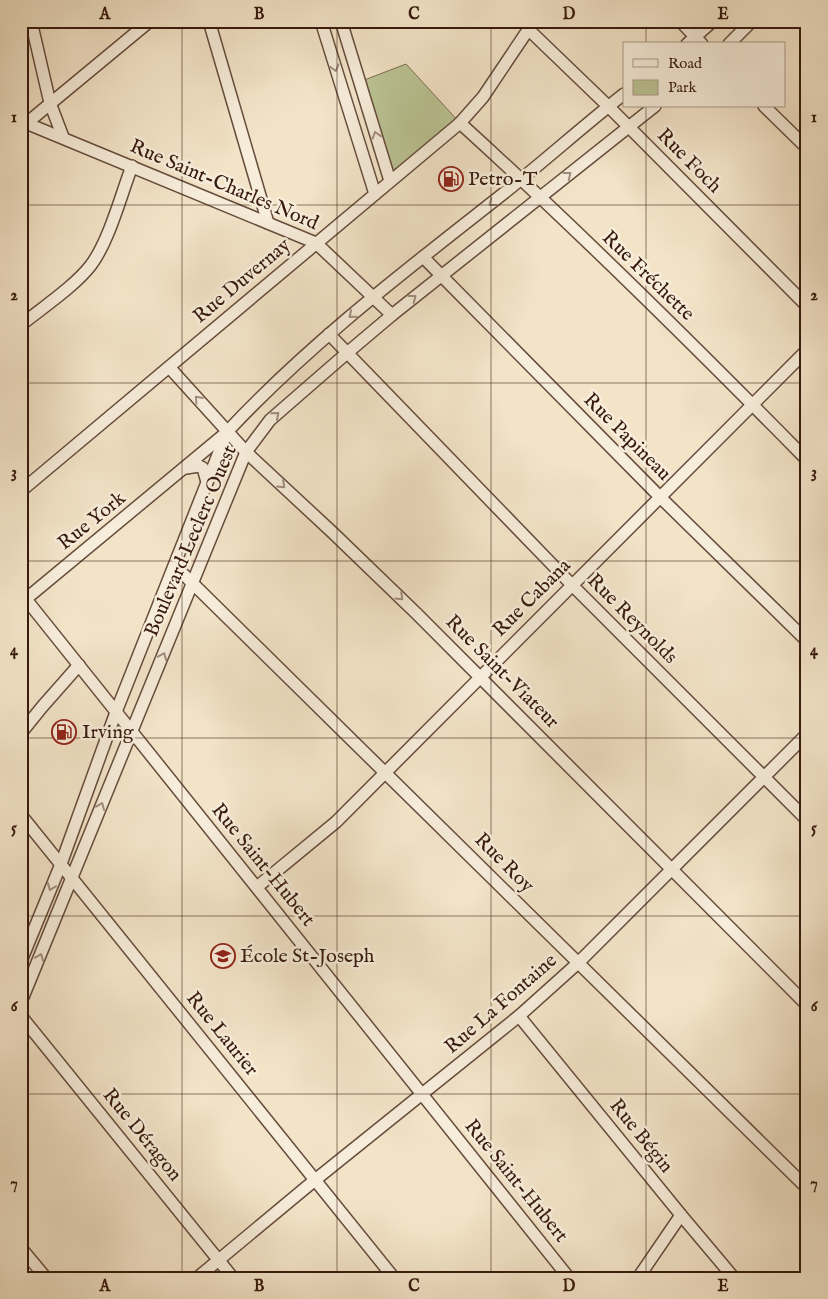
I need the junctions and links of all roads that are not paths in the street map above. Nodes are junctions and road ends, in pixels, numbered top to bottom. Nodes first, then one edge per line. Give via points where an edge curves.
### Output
1 (31, 21) edge
2 (150, 21) edge
3 (209, 21) edge
4 (321, 21) edge
5 (341, 21) edge
6 (680, 21) edge
7 (713, 21) edge
8 (752, 21) edge
9 (529, 24) edge
10 (695, 41) edge
11 (731, 42) edge
12 (348, 43) junction
13 (329, 48) junction
14 (623, 95) edge
15 (364, 96) junction
16 (346, 101) junction
17 (50, 103) junction
18 (608, 106) junction
19 (653, 108) edge
20 (766, 108) edge
21 (460, 123) junction
22 (23, 124) edge
23 (629, 128) junction
24 (63, 137) junction
25 (807, 148) edge
26 (132, 166) junction
27 (522, 179) junction
28 (390, 181) junction
29 (374, 194) junction
30 (540, 197) junction
31 (268, 223) junction
32 (316, 243) junction
33 (423, 257) junction
34 (441, 276) junction
35 (373, 297) junction
36 (807, 306) edge
37 (392, 315) junction
38 (21, 325) edge
39 (329, 334) junction
40 (807, 350) edge
41 (347, 353) junction
42 (169, 367) junction
43 (752, 404) junction
44 (228, 432) junction
45 (246, 452) junction
46 (807, 460) edge
47 (186, 468) junction
48 (207, 482) junction
49 (21, 491) edge
50 (660, 496) junction
51 (175, 566) junction
52 (192, 582) junction
53 (572, 585) junction
54 (23, 598) edge
55 (807, 640) edge
56 (79, 665) junction
57 (480, 676) junction
58 (116, 712) junction
59 (133, 732) junction
60 (21, 733) edge
61 (807, 734) edge
62 (385, 772) junction
63 (764, 777) junction
64 (21, 814) edge
65 (807, 820) edge
66 (61, 864) junction
67 (672, 869) junction
68 (72, 878) junction
69 (257, 887) junction
70 (21, 961) edge
71 (578, 963) junction
72 (21, 1002) edge
73 (807, 1005) edge
74 (21, 1016) edge
75 (520, 1016) junction
76 (423, 1094) junction
77 (315, 1180) junction
78 (807, 1188) edge
79 (681, 1215) junction
80 (21, 1248) edge
81 (219, 1260) junction
82 (21, 1267) edge
83 (807, 1273) edge
84 (30, 1278) edge
85 (46, 1278) edge
86 (197, 1278) edge
87 (233, 1278) edge
88 (394, 1278) edge
89 (569, 1278) edge
90 (638, 1278) edge
91 (734, 1278) edge
92 (804, 1278) edge

1 - 17 street
2 - 17 street
3 - 31 street
4 - 13 street
5 - 12 street
6 - 10 street
7 - 10 street
8 - 11 street
9 - 18 street, Rue Foch
9 - 21 street, Rue Duvernay via 483,97
12 - 13 street
12 - 15 street
13 -> 16 street
14 - 18 street, Boulevard Leclerc Ouest
15 - 16 street
28 -> 15 street
16 - 29 street
17 - 22 street
17 - 24 street
18 - 23 street, Rue Foch
18 - 27 street, Boulevard Leclerc Ouest
19 - 23 street, Boulevard Leclerc Ouest
20 - 25 street
21 - 27 street, Rue Fréchette
21 - 28 street, Rue Duvernay
22 - 24 street, Rue Saint-Charles Nord
30 -> 23 street, Boulevard Leclerc Ouest
23 - 36 street, Rue Foch
24 - 26 street, Rue Saint-Charles Nord
26 - 31 street, Rue Saint-Charles Nord
26 - 38 street via 101,249 90,266
27 - 30 street, Rue Fréchette
27 -> 33 street, Boulevard Leclerc Ouest
28 - 29 street, Rue Duvernay
29 - 32 street, Rue Duvernay
30 - 34 street, Boulevard Leclerc Ouest
30 - 43 street, Rue Fréchette
31 - 32 street, Rue Saint-Charles Nord
32 - 35 street, Rue Saint-Charles Nord
32 - 42 street, Rue Duvernay
33 - 34 street, Rue Papineau
33 - 35 street, Boulevard Leclerc Ouest
37 -> 34 street, Boulevard Leclerc Ouest
34 - 50 street, Rue Papineau
35 - 37 street, Rue Saint-Charles Nord
35 -> 39 street, Boulevard Leclerc Ouest
37 - 41 street, Boulevard Leclerc Ouest
39 - 41 street, Rue Reynolds
39 - 44 street, Boulevard Leclerc Ouest
40 - 43 street, Rue Cabana
45 -> 41 street, Boulevard Leclerc Ouest via 270,420
41 - 53 street, Rue Reynolds
44 -> 42 street, Rue Saint-Viateur
42 - 49 street, Rue Duvernay
43 - 46 street, Rue Fréchette
43 - 50 street, Rue Cabana
44 - 45 street, Rue Saint-Viateur
44 - 47 street, Rue York
44 - 48 street, Boulevard Leclerc Ouest
45 - 52 street, Boulevard Leclerc Ouest
45 -> 57 street, Rue Saint-Viateur
47 - 48 street via 203,468
47 - 54 street, Rue York
48 - 51 street, Boulevard Leclerc Ouest
50 - 53 street, Rue Cabana
50 - 55 street, Rue Papineau
51 - 52 street, Rue Roy
51 - 58 street, Boulevard Leclerc Ouest
59 -> 52 street, Boulevard Leclerc Ouest
52 - 62 street, Rue Roy
53 - 57 street, Rue Cabana
53 - 63 street, Rue Reynolds
54 - 56 street, Rue Saint-Hubert
56 - 58 street, Rue Saint-Hubert
56 - 60 street
57 - 62 street, Rue Cabana
57 - 67 street, Rue Saint-Viateur
58 - 59 street, Rue Saint-Hubert
58 - 66 street, Boulevard Leclerc Ouest
68 -> 59 street, Boulevard Leclerc Ouest
59 - 69 street, Rue Saint-Hubert
61 - 63 street, Rue La Fontaine
62 - 69 street, Rue Cabana via 336,822
62 - 71 street, Rue Roy
63 - 65 street, Rue Reynolds
63 - 67 street, Rue La Fontaine
64 - 66 street, Rue Laurier
66 - 68 street, Rue Laurier
66 -> 70 street, Boulevard Leclerc Ouest
67 - 71 street, Rue La Fontaine
67 - 73 street, Rue Saint-Viateur
72 -> 68 street, Boulevard Leclerc Ouest
68 - 77 street, Rue Laurier
69 - 76 street, Rue Saint-Hubert
71 - 75 street, Rue La Fontaine
71 - 78 street, Rue Roy
74 - 81 street, Rue Déragon
75 - 76 street, Rue La Fontaine
75 - 79 street, Rue Bégin
76 - 77 street, Rue La Fontaine
76 - 89 street, Rue Saint-Hubert
77 - 81 street, Rue La Fontaine
77 - 88 street, Rue Laurier
79 - 90 street
79 - 91 street, Rue Bégin
80 - 85 street
81 - 86 street, Rue La Fontaine
81 - 87 street, Rue Déragon
82 - 84 street
83 - 92 street

